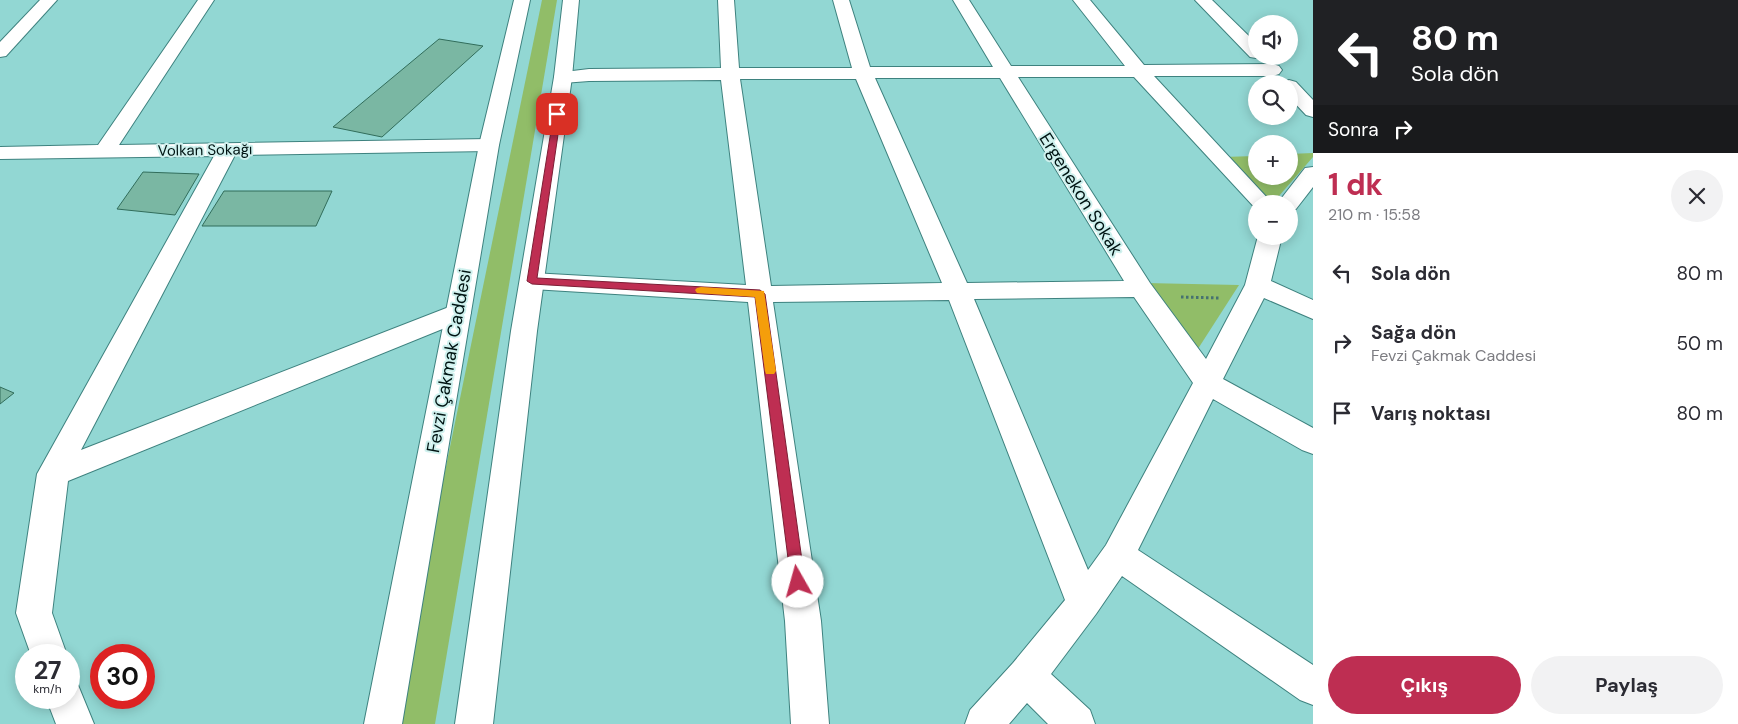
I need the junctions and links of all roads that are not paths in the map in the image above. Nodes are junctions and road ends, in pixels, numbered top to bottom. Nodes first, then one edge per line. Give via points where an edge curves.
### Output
1 (49, 0) edge
2 (206, 0) edge
3 (522, 0) edge
4 (571, 0) edge
5 (726, 0) edge
6 (841, 0) edge
7 (961, 0) edge
8 (1081, 0) edge
9 (1203, 0) edge
10 (1248, 46) edge
11 (0, 52) edge
12 (1268, 65) edge
13 (1003, 70) junction
14 (1273, 70) junction
15 (1139, 71) junction
16 (862, 73) junction
17 (730, 74) junction
18 (1278, 75) edge
19 (562, 77) junction
20 (1298, 96) edge
21 (1313, 111) edge
22 (489, 145) junction
23 (228, 149) junction
24 (104, 151) junction
25 (0, 153) edge
26 (1313, 173) edge
27 (1254, 195) edge
28 (1299, 201) edge
29 (1267, 245) edge
30 (532, 281) junction
31 (959, 292) junction
32 (1143, 292) junction
33 (1254, 292) junction
34 (760, 294) junction
35 (1313, 310) edge
36 (458, 313) junction
37 (1208, 383) junction
38 (1313, 442) edge
39 (53, 474) junction
40 (1118, 555) junction
41 (1084, 603) junction
42 (45, 644) edge
43 (1026, 676) junction
44 (1313, 687) edge
45 (69, 709) edge
46 (75, 724) edge
47 (383, 724) edge
48 (474, 724) edge
49 (810, 724) edge
50 (984, 724) edge
51 (1076, 724) edge

1 - 11 street
2 - 24 street
3 - 22 street, Fevzi Çakmak Caddesi
4 - 19 street
5 - 17 street
6 - 16 street
7 - 13 street, Ergenekon Sokak
8 - 15 street
9 - 10 street
12 - 14 street
13 - 15 street
13 - 16 street
13 - 32 street, Ergenekon Sokak
14 - 15 street
14 - 18 street
15 - 27 street
16 - 17 street
16 - 31 street
17 - 19 street
17 - 34 street
19 - 30 street
20 - 21 street
22 - 23 street, Volkan Sokağı
22 - 36 street, Fevzi Çakmak Caddesi
23 - 24 street, Volkan Sokağı
23 - 39 street
24 - 25 street, Volkan Sokağı
26 - 28 street
29 - 33 street
30 - 34 street
30 - 48 street
31 - 32 street
31 - 34 street
31 - 41 street
32 - 37 street, Ergenekon Sokak
33 - 35 street
33 - 37 street
34 - 49 street via 803,620
36 - 39 street
36 - 47 street, Fevzi Çakmak Caddesi
37 - 38 street
37 - 40 street
39 - 42 street via 34,613
40 - 41 street
40 - 44 street
41 - 43 street
43 - 50 street
43 - 51 street
45 - 46 street

